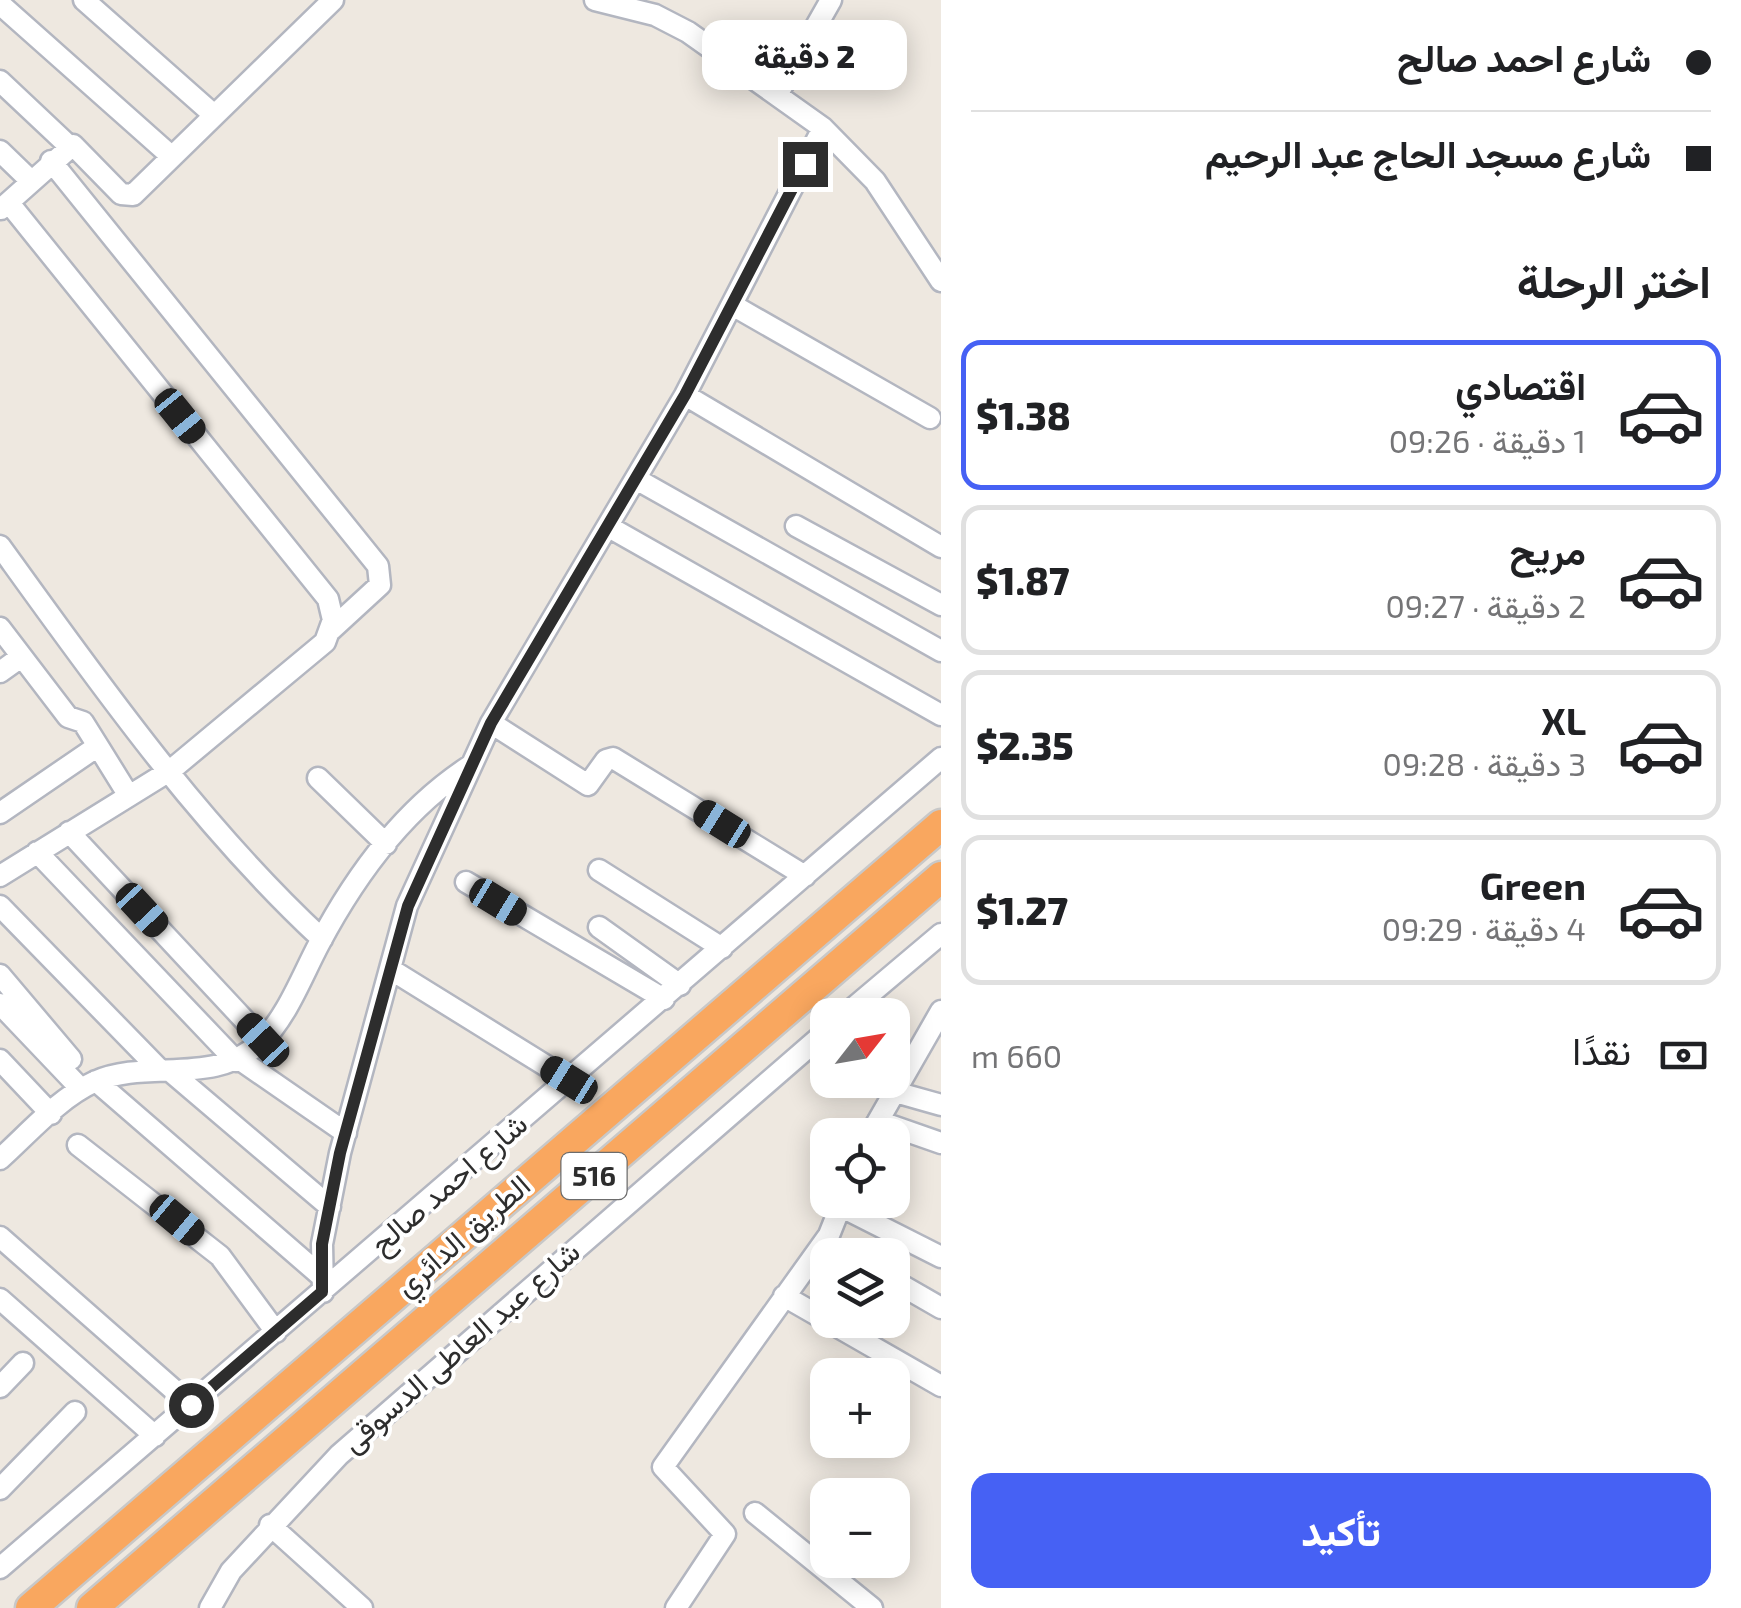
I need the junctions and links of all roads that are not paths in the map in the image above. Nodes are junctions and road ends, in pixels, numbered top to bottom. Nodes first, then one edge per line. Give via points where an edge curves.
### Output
1 (84, 0) edge
2 (334, 0) edge
3 (595, 0) edge
4 (831, 0) edge
5 (0, 4) edge
6 (0, 81) edge
7 (777, 95) junction
8 (214, 115) junction
9 (823, 128) junction
10 (69, 146) junction
11 (0, 151) edge
12 (171, 156) junction
13 (51, 161) junction
14 (30, 180) junction
15 (4, 206) edge
16 (941, 281) edge
17 (734, 306) junction
18 (685, 395) junction
19 (930, 418) dead end
20 (636, 479) junction
21 (609, 526) junction
22 (796, 526) dead end
23 (0, 546) edge
24 (941, 547) edge
25 (941, 606) edge
26 (0, 628) edge
27 (331, 630) junction
28 (941, 650) edge
29 (21, 657) junction
30 (0, 672) edge
31 (117, 703) junction
32 (941, 715) edge
33 (491, 723) junction
34 (93, 737) junction
35 (941, 758) edge
36 (470, 766) junction
37 (171, 770) junction
38 (318, 778) dead end
39 (129, 796) junction
40 (0, 813) edge
41 (941, 824) edge
42 (70, 832) junction
43 (386, 844) junction
44 (37, 852) junction
45 (599, 870) dead end
46 (0, 876) edge
47 (805, 876) junction
48 (941, 877) edge
49 (466, 882) dead end
50 (0, 906) edge
51 (599, 927) dead end
52 (941, 934) edge
53 (322, 939) junction
54 (722, 948) junction
55 (390, 970) junction
56 (0, 975) edge
57 (680, 984) junction
58 (865, 998) edge
59 (664, 999) junction
60 (0, 1004) edge
61 (941, 1012) edge
62 (934, 1039) edge
63 (263, 1040) junction
64 (810, 1046) edge
65 (0, 1060) edge
66 (71, 1060) dead end
67 (237, 1060) junction
68 (165, 1071) junction
69 (910, 1072) edge
70 (569, 1080) junction
71 (89, 1085) junction
72 (910, 1096) edge
73 (941, 1105) edge
74 (50, 1114) junction
75 (346, 1134) junction
76 (910, 1136) edge
77 (941, 1143) edge
78 (78, 1145) dead end
79 (0, 1159) edge
80 (330, 1207) junction
81 (835, 1218) edge
82 (869, 1218) edge
83 (0, 1236) edge
84 (941, 1256) edge
85 (321, 1284) junction
86 (910, 1291) edge
87 (784, 1296) junction
88 (0, 1299) edge
89 (941, 1308) edge
90 (276, 1332) junction
91 (24, 1363) dead end
92 (0, 1386) edge
93 (941, 1386) edge
94 (191, 1405) junction
95 (76, 1412) dead end
96 (156, 1436) junction
97 (0, 1489) edge
98 (755, 1512) dead end
99 (270, 1526) junction
100 (0, 1568) edge
101 (30, 1608) edge
102 (92, 1608) edge
103 (210, 1608) edge
104 (362, 1608) edge
105 (676, 1608) edge
106 (872, 1608) edge

1 - 8 street
2 - 8 street
3 - 7 street via 655,14
4 - 7 street
5 - 12 street
6 - 10 street
7 - 9 street
8 - 12 street
9 - 16 street via 875,181
9 - 17 street
10 - 12 street via 126,197
10 - 13 street
11 - 14 street
13 - 14 street
13 - 27 street via 378,566 380,586
14 - 15 street
15 - 27 street via 328,600
17 - 18 street
17 - 19 street
18 - 20 street
18 - 24 street
20 - 21 street
20 - 28 street
21 - 32 street
21 - 33 street
22 - 25 street
23 - 31 street
26 - 29 street
27 - 37 street via 325,642
29 - 30 street
29 - 34 street via 68,717
31 - 34 street
31 - 37 street
33 - 36 street
33 - 47 street via 588,785 613,758
34 - 39 street
34 - 40 street
35 - 47 street, شارع احمد صالح
36 - 43 street via 436,788
36 - 55 street via 408,906
37 - 39 street
37 - 53 street
38 - 43 street
39 - 42 street
41 - 101 highway, الطريق الدائري / 516
42 - 44 street
42 - 63 street
43 - 53 street
44 - 46 street
44 - 67 street
45 - 54 street
47 - 54 street, شارع احمد صالح
48 - 102 highway, الطريق الدائري / 516
49 - 59 street
50 - 68 street
51 - 57 street
52 - 58 street
53 - 63 street
54 - 57 street, شارع احمد صالح
55 - 70 street
55 - 75 street
56 - 66 street
57 - 59 street, شارع احمد صالح
59 - 70 street, شارع احمد صالح
60 - 71 street
61 - 62 street
62 - 69 street
63 - 67 street
64 - 99 street, شارع عبد العاطى الدسوقى via 339,1454
65 - 74 street
67 - 68 street
67 - 75 street
68 - 71 street via 128,1072
68 - 80 street
70 - 85 street, شارع احمد صالح
71 - 74 street
71 - 85 street
72 - 73 street
74 - 79 street
75 - 80 street
76 - 77 street
78 - 90 street via 220,1256
80 - 85 street
81 - 87 street
82 - 84 street
83 - 94 street
85 - 90 street, شارع احمد صالح
86 - 89 street
87 - 93 street
87 - 105 street via 663,1467 726,1534
88 - 96 street
90 - 94 street, شارع احمد صالح
91 - 92 street
94 - 96 street, شارع احمد صالح
95 - 97 street
96 - 100 street, شارع احمد صالح
98 - 106 street
99 - 103 street, شارع عبد العاطى الدسوقى
99 - 104 street

